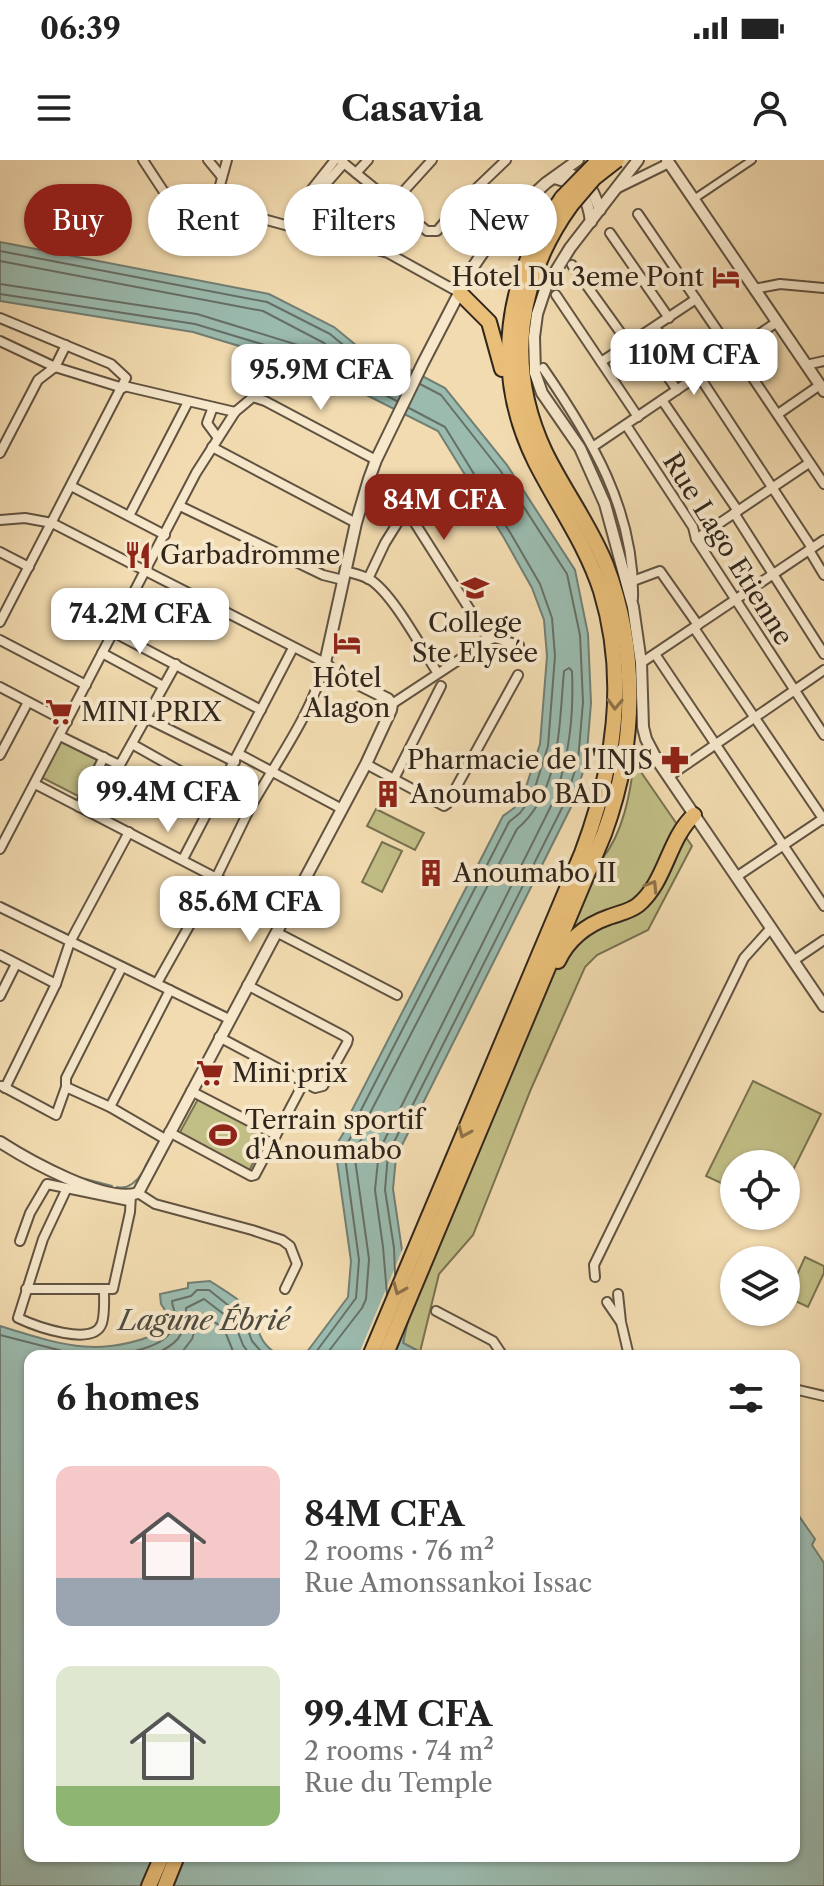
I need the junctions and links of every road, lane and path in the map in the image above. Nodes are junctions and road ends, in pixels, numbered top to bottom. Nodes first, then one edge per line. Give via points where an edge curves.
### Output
1 (143, 160) edge
2 (208, 160) edge
3 (227, 160) edge
4 (368, 160) edge
5 (432, 160) edge
6 (506, 160) edge
7 (578, 160) edge
8 (599, 160) edge
9 (617, 160) edge
10 (638, 160) edge
11 (752, 160) edge
12 (340, 161) edge
13 (668, 162) edge
14 (356, 173) junction
15 (558, 175) junction
16 (222, 177) junction
17 (159, 184) edge
18 (220, 184) edge
19 (319, 184) edge
20 (370, 184) edge
21 (410, 184) edge
22 (614, 190) junction
23 (694, 199) junction
24 (566, 201) junction
25 (600, 210) junction
26 (638, 214) dead end
27 (591, 222) junction
28 (424, 229) edge
29 (610, 233) dead end
30 (393, 256) edge
31 (572, 265) dead end
32 (824, 288) edge
33 (754, 289) junction
34 (460, 293) junction
35 (556, 295) dead end
36 (696, 299) junction
37 (0, 318) edge
38 (669, 318) junction
39 (777, 322) junction
40 (655, 327) junction
41 (639, 336) junction
42 (0, 341) edge
43 (628, 343) junction
44 (66, 345) junction
45 (733, 351) junction
46 (824, 361) edge
47 (601, 362) junction
48 (806, 365) junction
49 (55, 367) junction
50 (543, 368) dead end
51 (695, 378) junction
52 (124, 387) junction
53 (822, 388) edge
54 (677, 390) junction
55 (662, 400) junction
56 (188, 402) junction
57 (514, 402) junction
58 (213, 407) junction
59 (235, 412) junction
60 (778, 414) junction
61 (638, 417) junction
62 (626, 425) junction
63 (218, 438) junction
64 (594, 446) junction
65 (212, 447) junction
66 (0, 453) edge
67 (376, 460) junction
68 (809, 463) junction
69 (369, 479) junction
70 (824, 484) edge
71 (71, 486) junction
72 (772, 487) junction
73 (180, 506) junction
74 (405, 511) junction
75 (736, 512) junction
76 (129, 516) junction
77 (0, 520) edge
78 (52, 523) junction
79 (356, 523) junction
80 (165, 535) junction
81 (696, 539) junction
82 (824, 540) edge
83 (810, 549) junction
84 (0, 552) edge
85 (29, 567) junction
86 (145, 570) junction
87 (344, 575) junction
88 (824, 575) edge
89 (772, 576) junction
90 (368, 579) junction
91 (633, 581) junction
92 (735, 600) junction
93 (633, 607) junction
94 (0, 622) edge
95 (696, 627) junction
96 (113, 632) junction
97 (0, 640) edge
98 (489, 640) junction
99 (519, 645) dead end
100 (293, 648) junction
101 (102, 653) junction
102 (655, 654) junction
103 (824, 654) edge
104 (325, 663) junction
105 (641, 663) junction
106 (176, 664) junction
107 (824, 670) edge
108 (437, 672) junction
109 (518, 675) dead end
110 (86, 685) junction
111 (163, 686) junction
112 (441, 686) dead end
113 (0, 687) edge
114 (794, 690) junction
115 (28, 702) junction
116 (392, 704) junction
117 (261, 710) junction
118 (755, 717) junction
119 (146, 718) junction
120 (67, 722) junction
121 (824, 735) edge
122 (60, 736) junction
123 (132, 744) junction
124 (714, 745) junction
125 (0, 755) edge
126 (104, 757) junction
127 (237, 758) junction
128 (366, 764) junction
129 (270, 771) junction
130 (668, 777) junction
131 (394, 779) junction
132 (35, 784) junction
133 (218, 793) junction
134 (79, 807) junction
135 (342, 809) junction
136 (249, 810) junction
137 (694, 815) junction
138 (824, 819) edge
139 (129, 832) junction
140 (783, 846) junction
141 (0, 849) edge
142 (183, 859) junction
143 (736, 877) junction
144 (216, 878) junction
145 (824, 906) edge
146 (0, 907) edge
147 (286, 914) junction
148 (771, 928) junction
149 (276, 932) junction
150 (824, 940) edge
151 (70, 942) junction
152 (0, 955) edge
153 (793, 961) junction
154 (16, 964) junction
155 (122, 967) junction
156 (157, 983) junction
157 (56, 984) junction
158 (247, 985) junction
159 (170, 990) junction
160 (397, 995) dead end
161 (0, 996) edge
162 (824, 1006) edge
163 (229, 1019) junction
164 (521, 1028) junction
165 (219, 1037) junction
166 (303, 1084) junction
167 (2, 1086) edge
168 (66, 1087) junction
169 (191, 1091) junction
170 (110, 1107) junction
171 (276, 1135) junction
172 (167, 1136) junction
173 (0, 1142) edge
174 (67, 1188) junction
175 (133, 1196) junction
176 (433, 1224) junction
177 (20, 1241) dead end
178 (595, 1277) dead end
179 (26, 1289) junction
180 (285, 1289) dead end
181 (104, 1290) junction
182 (618, 1294) dead end
183 (607, 1302) dead end
184 (436, 1311) dead end
185 (621, 1322) junction
186 (373, 1350) edge
187 (387, 1350) edge
188 (499, 1350) edge
189 (628, 1350) edge
190 (800, 1390) edge
191 (824, 1396) edge
192 (159, 1862) edge
193 (175, 1862) edge
194 (149, 1886) edge
195 (165, 1886) edge

1 - 17 street
2 - 16 street
3 - 16 street
4 - 14 street
5 - 21 street
6 - 28 street via 437,231
7 - 15 street
8 - 24 highway, bridge
9 - 24 highway, bridge
10 - 22 street
11 - 23 street
12 - 14 street
12 - 19 street
13 - 22 street
13 - 23 street
14 - 20 street
15 - 25 street via 585,180
15 - 27 street via 586,197
15 - 34 street via 502,228
16 - 18 street
22 - 25 street
23 - 33 street
24 - 57 highway via 537,234 519,277 509,342
24 - 164 highway via 530,282 521,344 524,384 542,444 613,587 631,684 629,722 611,814
25 - 27 street
26 - 36 street
27 - 93 street via 546,287 534,337 535,373 593,473
29 - 38 street
30 - 34 street
31 - 43 street
32 - 33 street via 780,284
33 - 39 street
34 - 57 highway via 489,322 506,391
34 - 67 street
35 - 47 street
36 - 38 street
36 - 45 street
37 - 44 street
38 - 40 street
39 - 45 street
39 - 48 street
40 - 41 street
40 - 51 street
41 - 43 street
41 - 54 street
42 - 49 street
43 - 47 street
44 - 49 street
44 - 52 street via 120,371 126,378
45 - 51 street
45 - 60 street
46 - 48 street
47 - 61 street
48 - 53 street
49 - 52 street
49 - 66 street via 38,380
50 - 64 street
51 - 54 street
51 - 72 street
52 - 56 street
52 - 71 street
53 - 60 street
54 - 55 street
55 - 61 street
55 - 75 street
56 - 58 street
56 - 76 street
57 -> 176 highway via 534,459 584,547 601,591 615,662 615,721 591,829
58 - 59 street
58 - 63 street via 207,423
59 - 63 street
59 - 67 street via 253,397 265,401
60 - 68 street
61 - 62 street
62 - 64 street
62 - 81 street, Rue Lago Etienne
63 - 65 street
64 - 91 street via 619,508
65 - 73 street
65 - 79 street
67 - 69 street
68 - 70 street
68 - 72 street
69 - 74 street via 387,487
69 - 79 street
71 - 76 street
71 - 78 street
72 - 75 street
72 - 83 street
73 - 80 street
73 - 87 street via 323,575
74 - 90 street
74 - 98 street
75 - 81 street
75 - 89 street
76 - 80 street
77 - 78 street
78 - 85 street
78 - 86 street
79 - 87 street
80 - 86 street
81 - 92 street, Rue Lago Etienne
82 - 83 street
83 - 88 street
83 - 89 street
84 - 85 street
85 - 94 street
86 - 96 street
86 - 100 street
87 - 90 street
87 - 104 street
89 - 92 street
89 - 103 street
90 - 108 street via 389,600
91 - 93 street
91 - 95 street via 660,571
92 - 95 street
92 - 114 street, Rue Lago Etienne
93 - 105 street
95 - 102 street
95 - 118 street
96 - 101 street
96 - 106 street
97 - 110 street
98 - 99 street
98 - 108 street
100 - 104 street
100 - 117 street
101 - 110 street
101 - 111 street
102 - 105 street
102 - 124 street
104 - 116 street
104 - 129 street
105 - 130 street via 643,727
106 - 111 street
106 - 117 street
107 - 114 street
108 - 116 street
109 - 131 street via 447,804
110 - 120 street
111 - 119 street
112 - 131 street
113 - 115 street
114 - 118 street
114 - 121 street, Rue Lago Etienne
115 - 120 street
115 - 125 street
116 - 128 street
117 - 127 street
118 - 124 street
118 - 138 street
119 - 123 street
119 - 127 street
120 - 122 street
122 - 126 street
122 - 132 street
123 - 126 street via 121,763
123 - 133 street
124 - 130 street
124 - 140 street
126 - 134 street
127 - 129 street
127 - 133 street
128 - 131 street
128 - 135 street
129 - 135 street
129 - 136 street
130 - 137 street
132 - 134 street
132 - 141 street
133 - 136 street
133 - 142 street
134 - 139 street
135 - 147 street
136 - 144 street
137 - 143 street
164 -> 137 highway via 570,941 588,926 643,900
138 - 140 street
139 - 142 street
139 - 151 street
140 - 143 street
140 - 145 street
142 - 144 street
143 - 148 street
144 - 147 street
144 - 156 street
146 - 151 street
147 - 149 street
148 - 153 street
148 - 178 street via 744,958 594,1265
149 - 158 street
149 - 160 street
150 - 153 street
151 - 155 street
151 - 157 street
152 - 154 street
153 - 162 street
154 - 157 street
154 - 161 street
155 - 156 street
155 - 168 street
156 - 159 street
157 - 167 street
158 - 163 street
158 - 166 street via 348,1039 323,1086
159 - 163 street
159 - 170 street
163 - 165 street
164 - 176 highway
165 - 166 street
165 - 169 street
166 - 171 street
167 - 168 street via 56,1115
168 - 170 street
169 - 171 street
169 - 172 street
170 - 172 street
171 - 172 street via 251,1176
172 - 175 street
173 - 175 street via 53,1174
174 - 175 street via 117,1201
174 - 177 street via 45,1186
174 - 179 street
175 - 180 street via 282,1240 297,1264
175 - 181 street via 115,1285
176 -> 186 highway
176 - 187 highway
179 - 181 street
179 - 181 street via 18,1318 86,1336 102,1323
182 - 185 street
183 - 185 street
184 - 188 street via 493,1341
185 - 189 street
190 - 191 street
192 - 194 highway
193 - 195 highway

